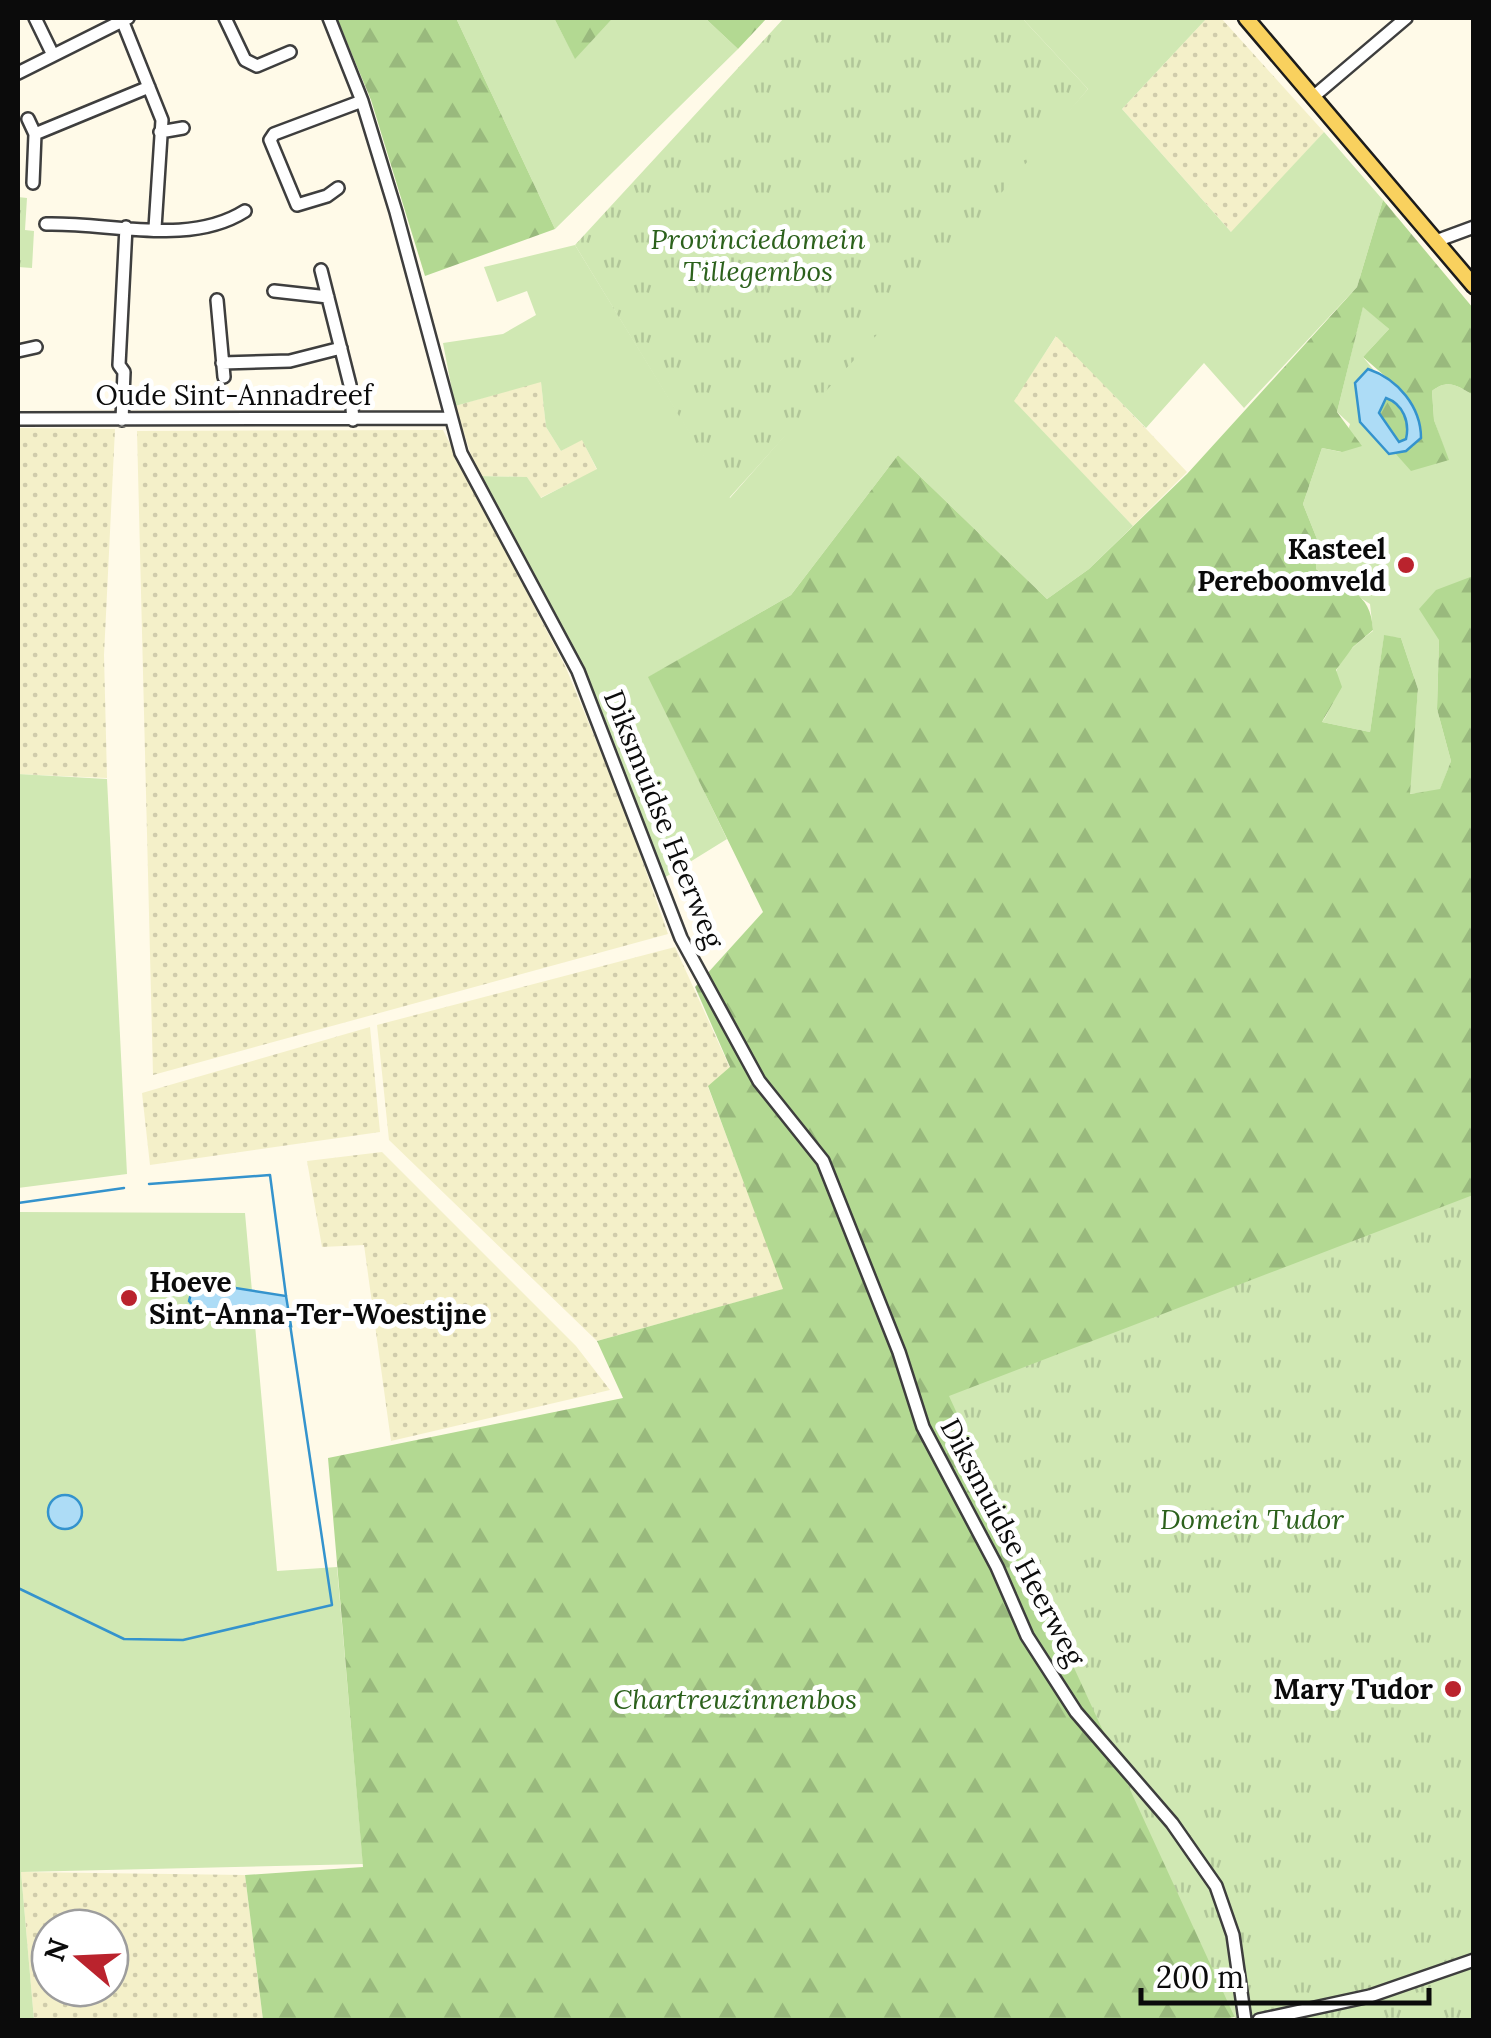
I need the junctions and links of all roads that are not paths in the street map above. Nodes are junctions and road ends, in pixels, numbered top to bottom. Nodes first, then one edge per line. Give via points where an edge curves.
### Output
1 (35, 18) edge
2 (225, 18) edge
3 (329, 18) edge
4 (1246, 18) edge
5 (1406, 18) edge
6 (125, 19) edge
7 (290, 52) dead end
8 (54, 55) junction
9 (18, 73) edge
10 (149, 87) junction
11 (1314, 96) junction
12 (362, 101) junction
13 (28, 120) dead end
14 (183, 128) dead end
15 (160, 132) junction
16 (34, 134) junction
17 (33, 183) dead end
18 (338, 188) dead end
19 (245, 211) dead end
20 (46, 224) dead end
21 (126, 226) junction
22 (1474, 226) edge
23 (154, 228) junction
24 (1436, 241) junction
25 (321, 270) dead end
26 (1474, 286) edge
27 (274, 292) dead end
28 (328, 298) junction
29 (217, 300) dead end
30 (36, 348) dead end
31 (340, 348) junction
32 (18, 351) edge
33 (18, 418) edge
34 (450, 418) junction
35 (122, 420) junction
36 (352, 420) junction
37 (1474, 1960) edge
38 (1245, 2020) edge
39 (1259, 2020) edge

1 - 8 street
2 - 7 street via 245,60 257,66
3 - 12 street, Diksmuidse Heerweg
4 - 11 main road
5 - 11 street
6 - 8 street
6 - 10 street
8 - 9 street
10 - 15 street
10 - 16 street
11 - 24 main road
12 - 18 street via 270,140 295,204 304,206
12 - 34 street, Diksmuidse Heerweg via 435,343
13 - 16 street
14 - 15 street
15 - 23 street
16 - 17 street
19 - 23 street via 208,228
20 - 21 street
21 - 23 street
21 - 35 street
22 - 24 street
24 - 26 main road
25 - 28 street
27 - 28 street
28 - 31 street
29 - 31 street via 223,370
30 - 32 street
31 - 36 street
33 - 35 street, Oude Sint-Annadreef
34 - 36 street, Oude Sint-Annadreef
34 - 38 street, Diksmuidse Heerweg via 469,472 578,672 690,955 759,1081 823,1160 923,1427 998,1566 1027,1636 1076,1712 1172,1823 1216,1886 1233,1935
35 - 36 street, Oude Sint-Annadreef
37 - 39 street via 1370,1996

